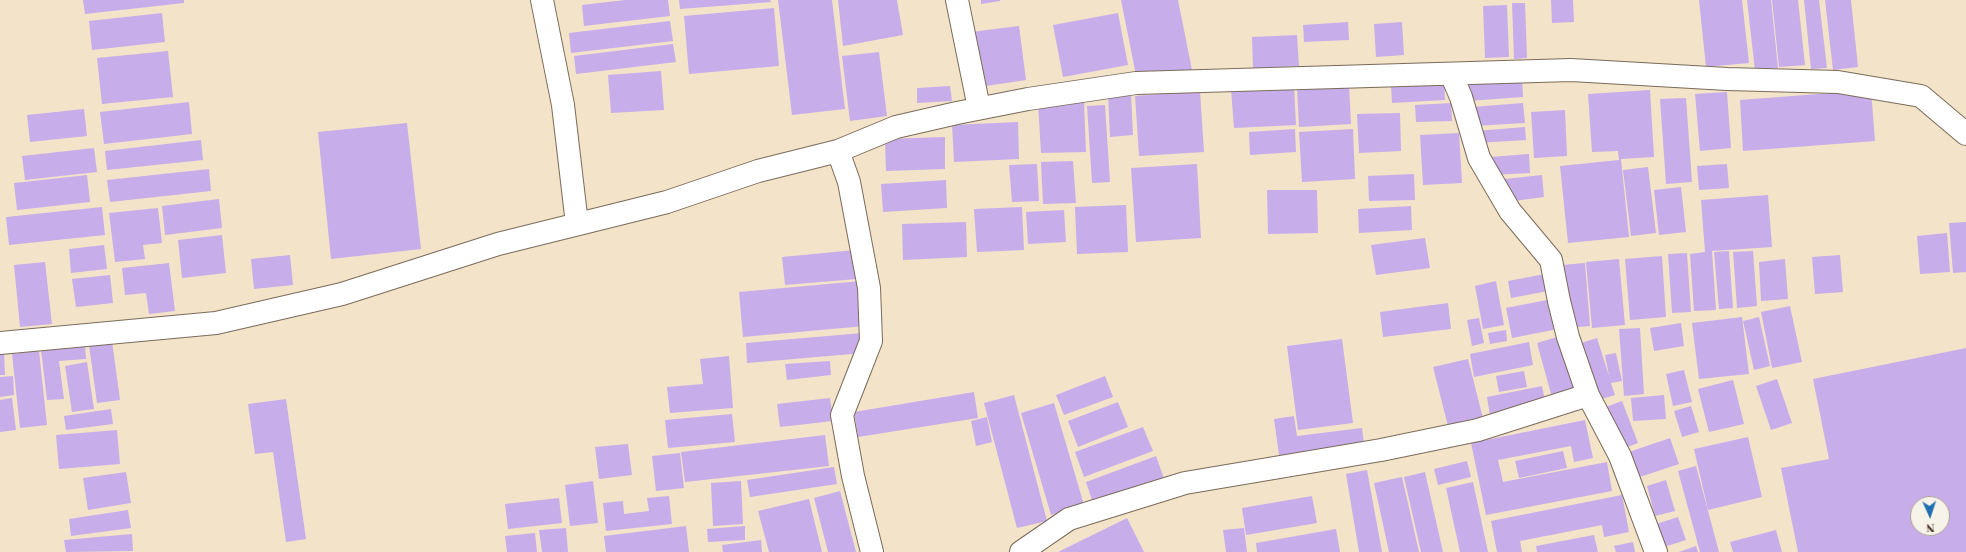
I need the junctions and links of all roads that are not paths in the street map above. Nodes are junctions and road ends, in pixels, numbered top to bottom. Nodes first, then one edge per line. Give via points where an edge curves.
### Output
1 (542, 0) edge
2 (957, 0) edge
3 (1451, 74) junction
4 (979, 108) junction
5 (1966, 134) edge
6 (838, 151) junction
7 (577, 224) junction
8 (0, 343) edge
9 (1588, 395) junction
10 (872, 552) edge
11 (1021, 552) edge
12 (1656, 552) edge

1 - 7 street via 563,105
2 - 4 street
3 - 4 street via 1136,83
3 - 5 street via 1571,70 1838,82 1921,96
3 - 9 street via 1479,158 1510,211 1551,260 1568,337
4 - 6 street via 896,128
6 - 7 street via 758,171 667,202
6 - 10 street via 849,182 869,288 871,341 842,415 853,476
7 - 8 street via 498,244 342,294 216,323
9 - 11 street via 1478,430 1381,450 1185,483 1069,519
9 - 12 street via 1620,456

